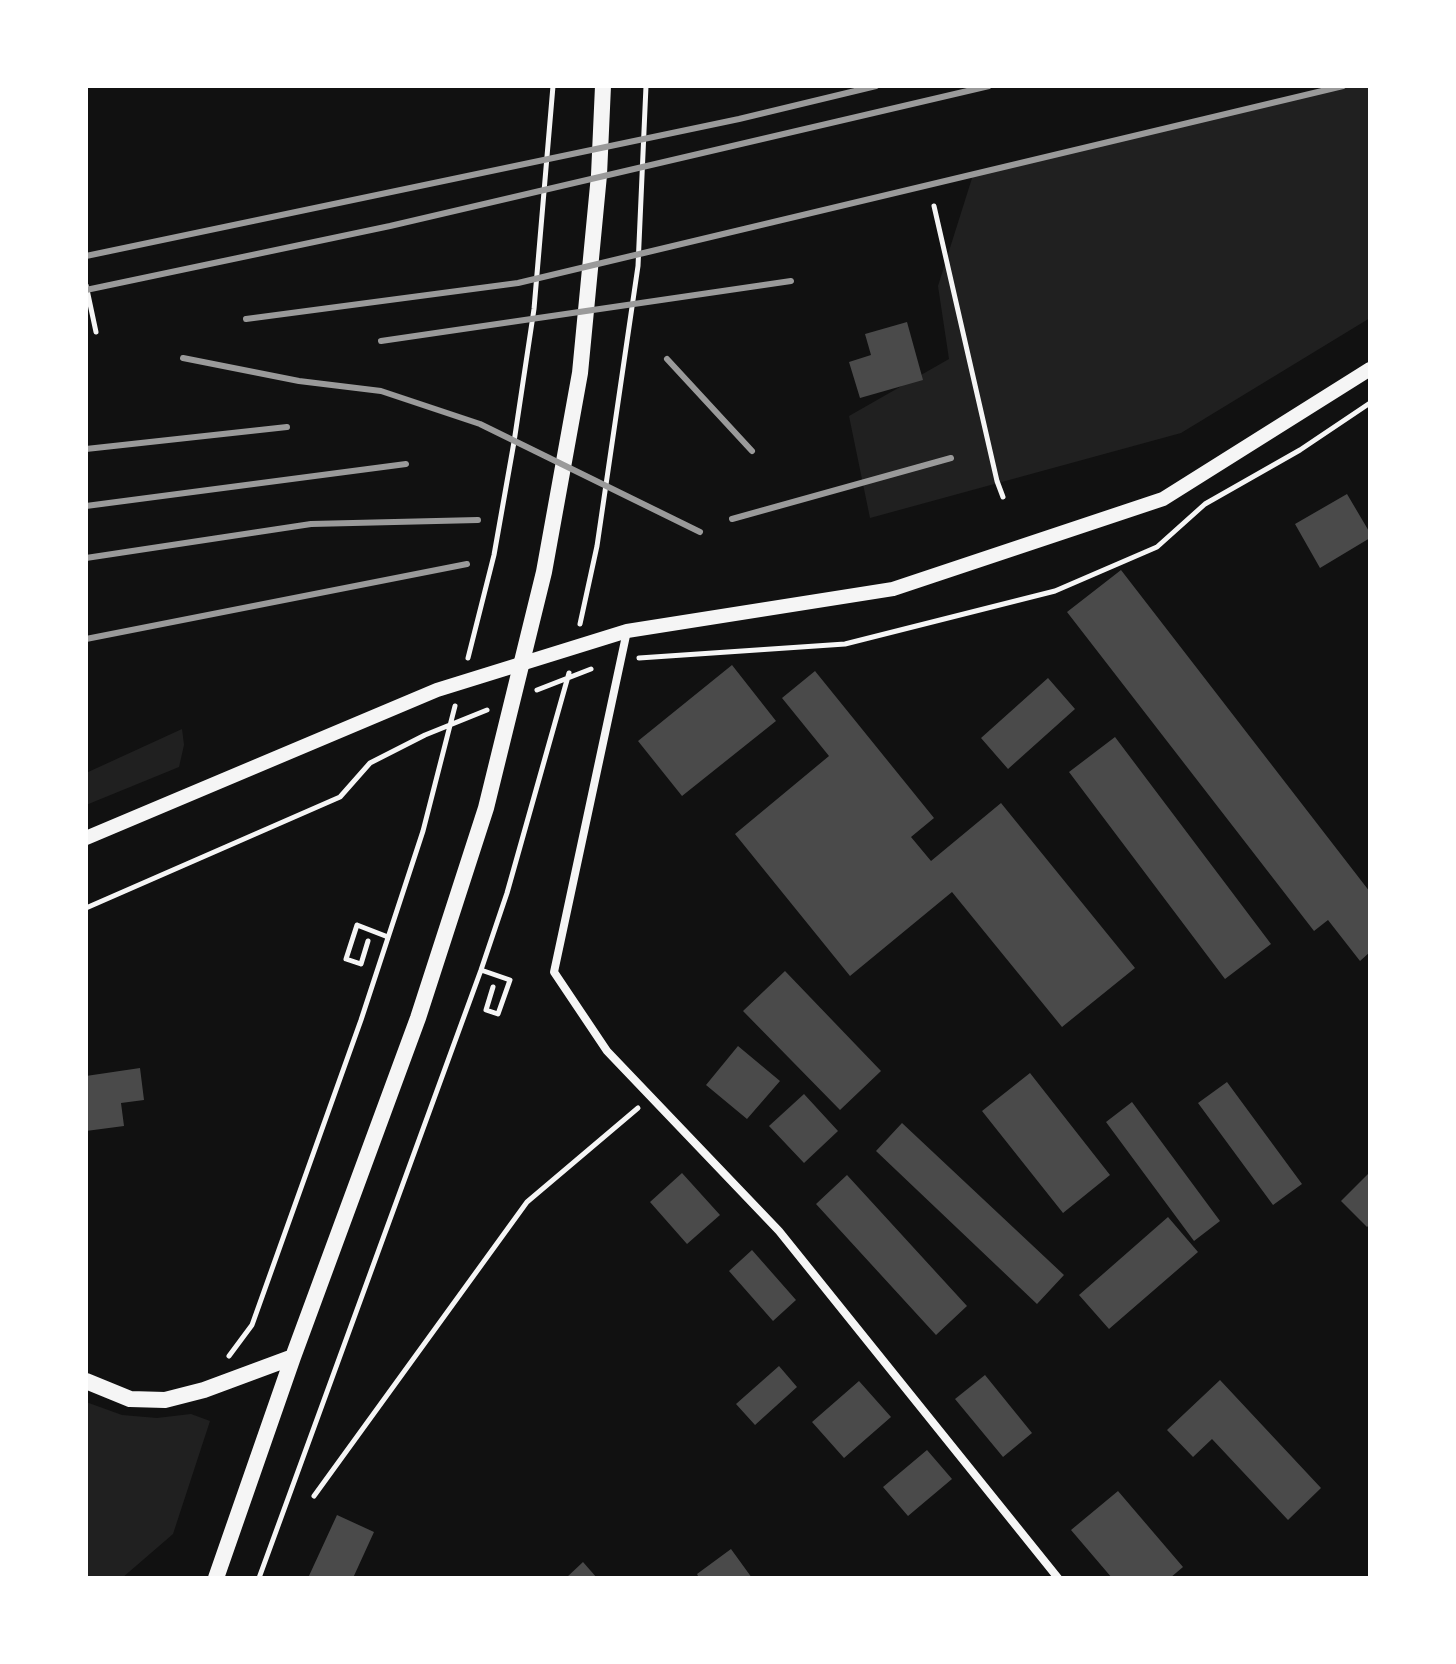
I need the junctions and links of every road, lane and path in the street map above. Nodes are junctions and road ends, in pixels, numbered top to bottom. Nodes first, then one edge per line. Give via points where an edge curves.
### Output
1 (603, 86) edge
2 (934, 206) dead end
3 (86, 285) edge
4 (96, 332) dead end
5 (1370, 369) edge
6 (1370, 403) edge
7 (1003, 497) dead end
8 (627, 631) junction
9 (621, 660) junction
10 (528, 694) dead end
11 (499, 705) dead end
12 (86, 838) edge
13 (86, 908) edge
14 (388, 937) dead end
15 (368, 941) dead end
16 (481, 970) dead end
17 (493, 987) dead end
18 (651, 1097) junction
19 (252, 1325) dead end
20 (341, 1354) dead end
21 (293, 1357) junction
22 (226, 1360) dead end
23 (86, 1381) edge
24 (314, 1496) dead end
25 (216, 1578) edge
26 (259, 1578) edge
27 (1058, 1578) edge

1 - 21 main road via 580,373 544,572 486,808 418,1018
2 - 7 path
3 - 4 path
5 - 8 street via 1163,499 893,589
6 - 9 path via 1205,504 1157,547 1055,591 845,644
8 - 9 street
8 - 12 street via 437,690
9 - 10 path
9 - 18 street via 554,972 607,1051
11 - 13 path via 370,763 340,797
14 - 15 path via 357,925 346,959 361,964
16 - 17 path via 510,980 498,1014 486,1010
18 - 24 path via 527,1202
18 - 27 street via 779,1231
19 - 22 path
20 - 26 path
21 - 23 main road via 165,1400 130,1399
21 - 25 main road

